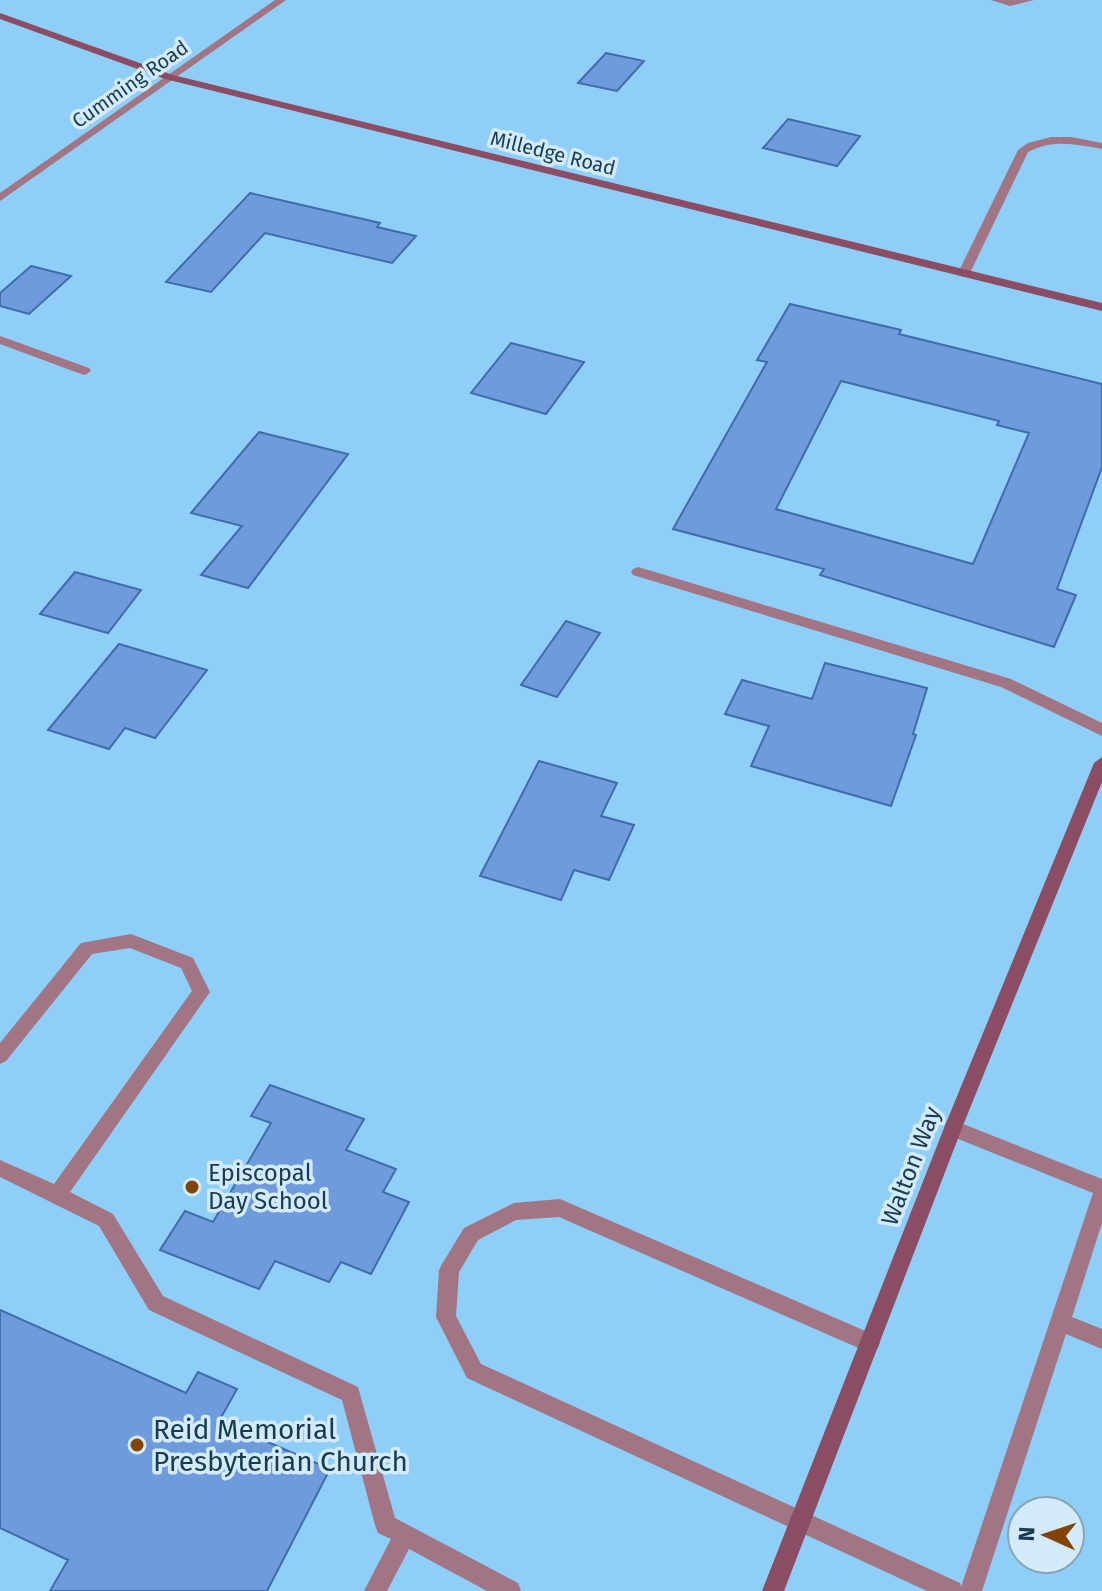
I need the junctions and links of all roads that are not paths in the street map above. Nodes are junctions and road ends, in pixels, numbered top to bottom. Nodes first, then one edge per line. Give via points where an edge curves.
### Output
1 (281, 0) edge
2 (996, 0) edge
3 (1029, 0) edge
4 (0, 16) edge
5 (169, 77) junction
6 (1102, 146) edge
7 (0, 198) edge
8 (964, 273) junction
9 (1102, 307) edge
10 (0, 340) edge
11 (85, 371) dead end
12 (638, 572) dead end
13 (1102, 730) edge
14 (1102, 763) edge
15 (0, 1056) edge
16 (953, 1128) junction
17 (0, 1168) edge
18 (1102, 1191) edge
19 (57, 1195) junction
20 (1061, 1322) junction
21 (1102, 1339) edge
22 (870, 1343) junction
23 (799, 1523) junction
24 (405, 1535) junction
25 (375, 1591) edge
26 (510, 1591) edge
27 (773, 1591) edge
28 (952, 1591) edge
29 (971, 1591) edge

1 - 5 street, Cumming Road
2 - 3 street
4 - 5 street, Milledge Road
5 - 7 street, Cumming Road
5 - 8 street, Milledge Road
6 - 8 street via 1064,139 1023,150
8 - 9 street, Milledge Road
10 - 11 street
12 - 13 street via 1006,683
14 - 16 street, Walton Way
15 - 19 street via 87,948 131,941 187,963 201,992
16 - 18 street
16 - 22 street, Walton Way
17 - 19 street
18 - 20 street
19 - 24 street via 106,1220 156,1303 351,1394 386,1525
20 - 21 street
20 - 29 street
22 - 23 street, Walton Way
22 - 23 street via 560,1208 514,1212 471,1234 449,1270 446,1317 474,1371
23 - 27 street, Walton Way
23 - 28 street
24 - 25 street
24 - 26 street

